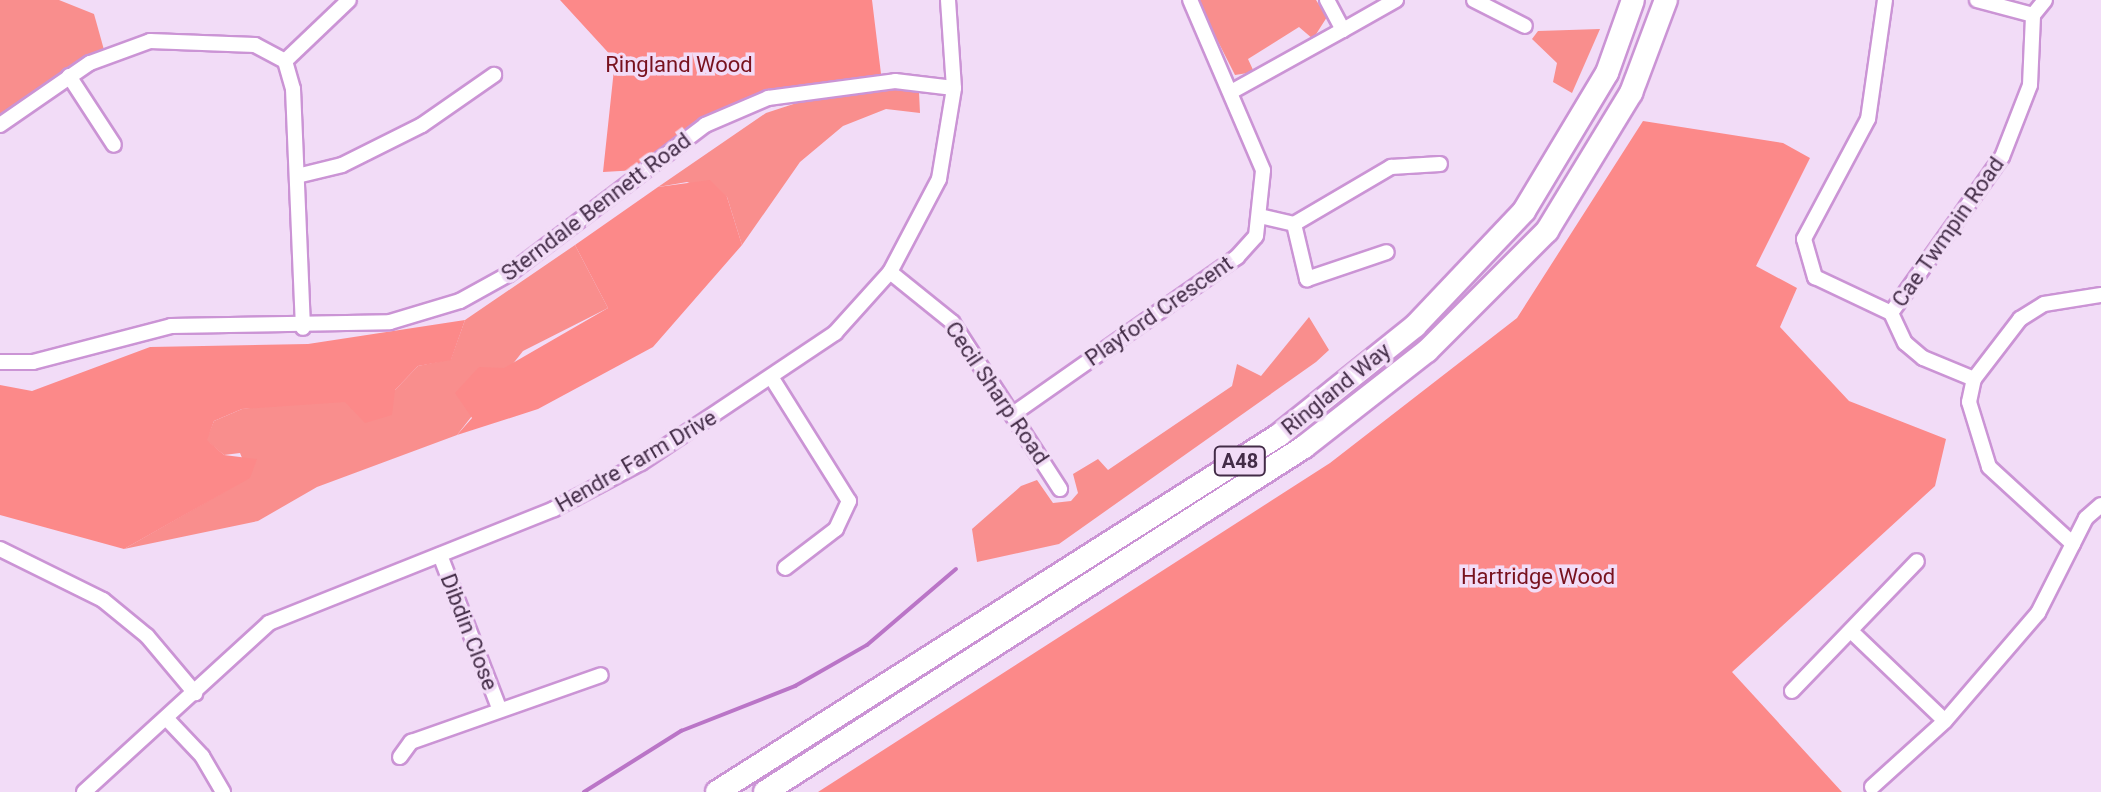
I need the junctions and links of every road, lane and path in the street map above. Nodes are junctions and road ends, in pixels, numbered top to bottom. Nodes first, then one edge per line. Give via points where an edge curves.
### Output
1 (349, 0) edge
2 (948, 0) edge
3 (1190, 0) edge
4 (1327, 0) edge
5 (1396, 0) edge
6 (1474, 0) edge
7 (1633, 0) edge
8 (1666, 0) edge
9 (1885, 0) edge
10 (1977, 0) edge
11 (2045, 0) edge
12 (2033, 15) junction
13 (1525, 26) dead end
14 (1343, 30) junction
15 (285, 61) junction
16 (494, 75) dead end
17 (69, 76) junction
18 (954, 88) junction
19 (1231, 92) junction
20 (0, 125) edge
21 (114, 145) dead end
22 (1440, 164) dead end
23 (297, 176) junction
24 (1264, 217) junction
25 (1294, 224) junction
26 (1387, 252) dead end
27 (890, 272) junction
28 (2101, 295) edge
29 (1891, 313) junction
30 (303, 328) junction
31 (0, 362) edge
32 (1974, 379) junction
33 (773, 380) junction
34 (1013, 414) junction
35 (1060, 489) dead end
36 (2101, 505) edge
37 (2073, 544) junction
38 (0, 549) edge
39 (440, 555) junction
40 (1917, 561) dead end
41 (785, 568) dead end
42 (1853, 633) junction
43 (601, 675) dead end
44 (1792, 691) dead end
45 (195, 693) junction
46 (499, 708) junction
47 (167, 719) junction
48 (1945, 721) junction
49 (400, 757) dead end
50 (1872, 787) dead end
51 (84, 792) edge
52 (223, 792) edge
53 (717, 792) edge
54 (765, 792) edge

1 - 15 street
2 - 18 street, Hendre Farm Drive
3 - 19 street
4 - 14 street
5 - 14 street
6 - 13 street
7 - 53 main road, Ringland Way / A48 via 1607,73 1557,162 1478,265 1415,326 1231,468
8 - 54 main road, Ringland Way / A48 via 1631,93 1547,231 1427,351 1292,455
9 - 29 street via 1868,119 1804,239 1815,277
10 - 12 street
11 - 12 street
12 - 29 street, Cae Twmpin Road via 2030,85 2002,157
14 - 19 street
15 - 17 street via 255,45 150,41
15 - 23 street
16 - 23 street via 422,125 342,165
17 - 20 street
17 - 21 street
18 - 27 street, Hendre Farm Drive via 939,179
18 - 30 street, Sterndale Bennett Road via 871,82 768,98 705,125 544,250 460,301 390,322
19 - 24 street via 1263,170
22 - 25 street via 1391,167
23 - 30 street
24 - 25 street
24 - 34 street, Playford Crescent via 1237,257
25 - 26 street via 1307,279
27 - 33 street, Hendre Farm Drive via 835,333
27 - 34 street, Cecil Sharp Road via 952,322
28 - 32 street via 2044,304 2020,319
29 - 32 street, Cae Twmpin Road via 1905,343 1923,358
30 - 31 street, Sterndale Bennett Road via 171,326 33,362
32 - 37 street via 1973,434 1989,467
33 - 39 street, Hendre Farm Drive via 579,496
33 - 41 street via 849,501 836,529
34 - 35 street, Cecil Sharp Road
36 - 37 street
37 - 48 street via 2038,613
38 - 45 street via 103,600 147,636
39 - 45 street, Hendre Farm Drive via 269,623
39 - 46 street, Dibdin Close
40 - 42 street
42 - 44 street
42 - 48 street
43 - 46 street, Dibdin Close
45 - 47 street, Hendre Farm Drive
46 - 49 street, Dibdin Close via 411,742
47 - 51 street, Hendre Farm Drive
47 - 52 street via 202,756
48 - 50 street

